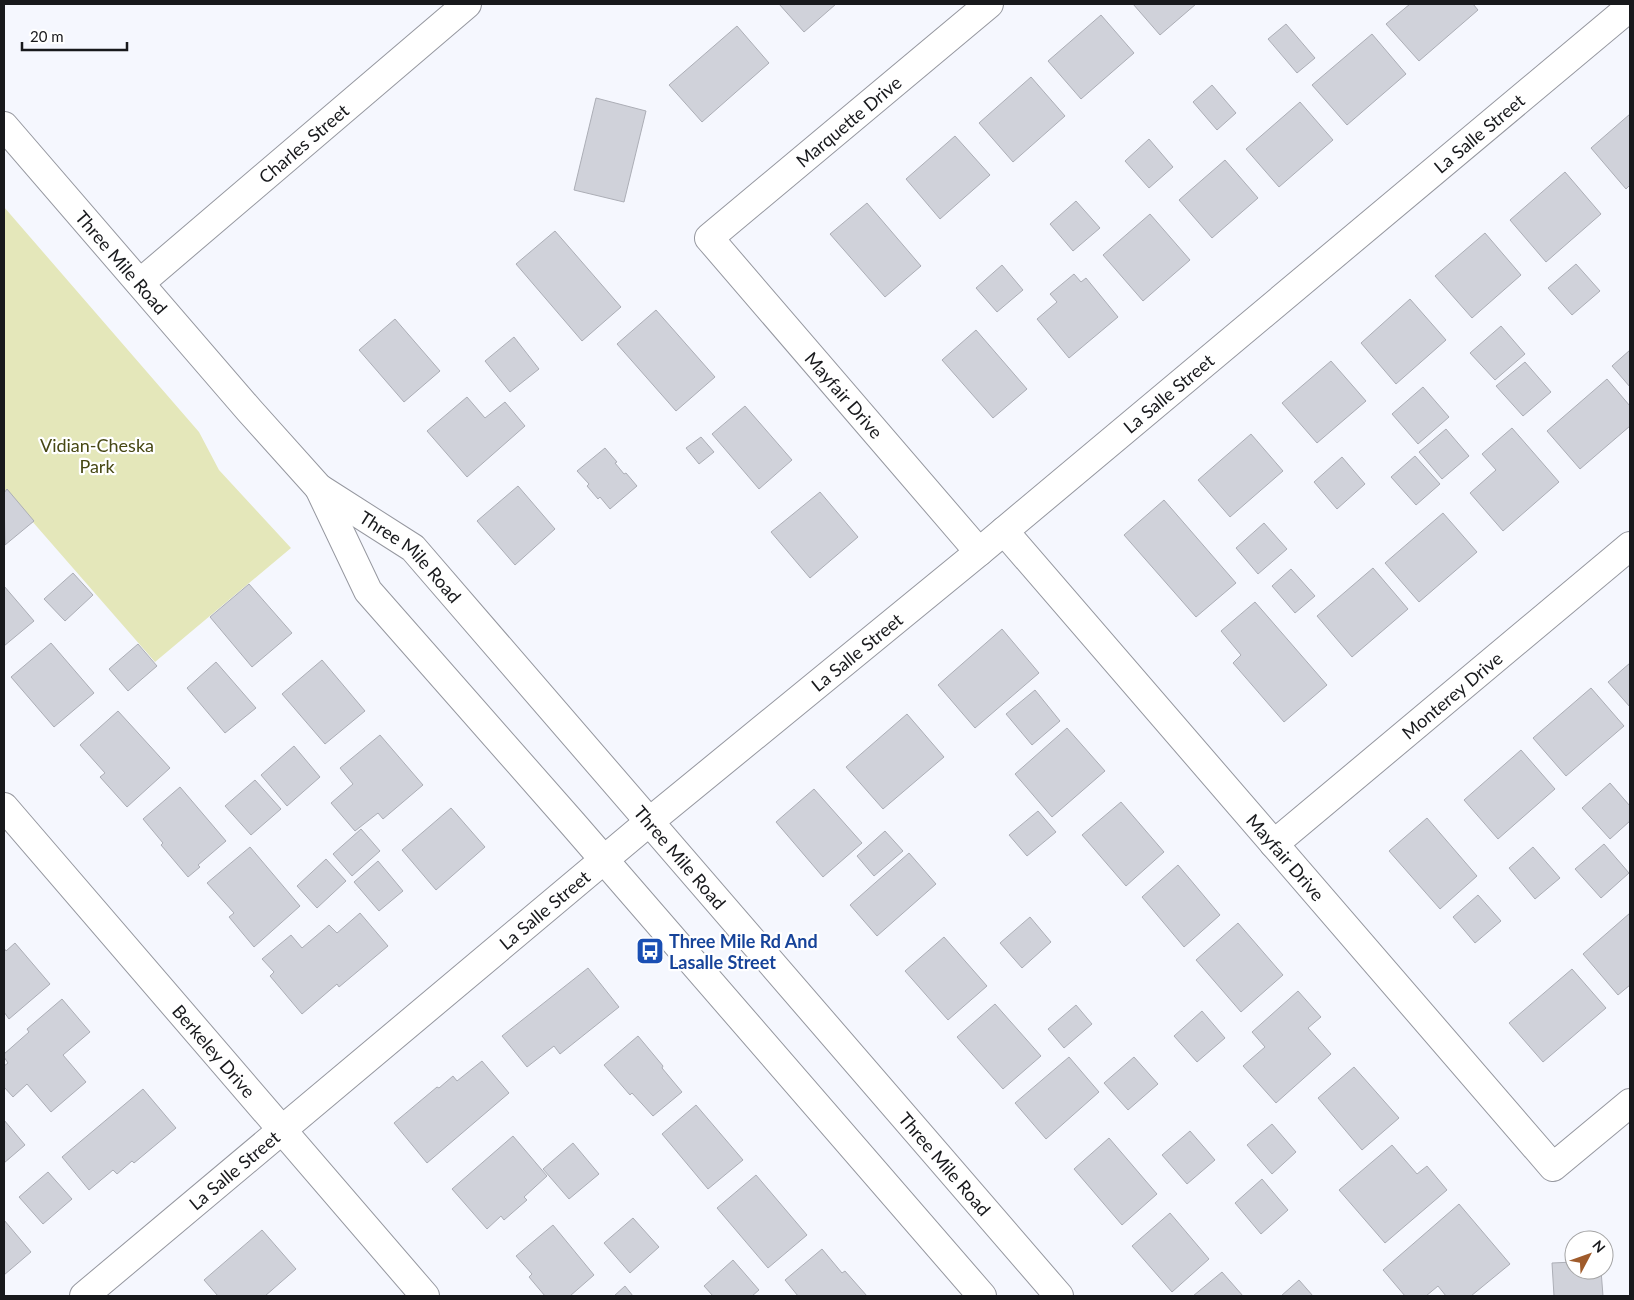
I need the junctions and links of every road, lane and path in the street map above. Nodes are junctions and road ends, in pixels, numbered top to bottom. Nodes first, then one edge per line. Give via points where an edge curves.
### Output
1 (468, 4) edge
2 (989, 4) edge
3 (1630, 7) edge
4 (4, 126) edge
5 (709, 238) joint
6 (140, 283) junction
7 (319, 488) junction
8 (1004, 531) junction
9 (1630, 546) edge
10 (979, 552) junction
11 (4, 807) edge
12 (649, 822) junction
13 (1274, 844) junction
14 (605, 860) junction
15 (1630, 1103) edge
16 (282, 1130) junction
17 (84, 1296) edge
18 (425, 1296) edge
19 (982, 1296) edge
20 (1059, 1296) edge

1 - 6 street, Charles Street
2 - 5 street, Marquette Drive
3 - 8 street, La Salle Street
4 - 6 street, Three Mile Road
5 - 10 street, Mayfair Drive
6 - 7 street, Three Mile Road
7 - 12 street, Three Mile Road via 413,548
7 - 14 street, Three Mile Road via 368,591
8 - 10 street, La Salle Street
8 - 13 street, Mayfair Drive
9 - 13 street, Monterey Drive
10 - 12 street, La Salle Street
11 - 16 street, Berkeley Drive
12 - 14 street, La Salle Street
12 - 20 street, Three Mile Road
13 - 15 street, Mayfair Drive via 1553,1167
14 - 16 street, La Salle Street
14 - 19 street, Three Mile Road
16 - 17 street, La Salle Street
16 - 18 street, Berkeley Drive

